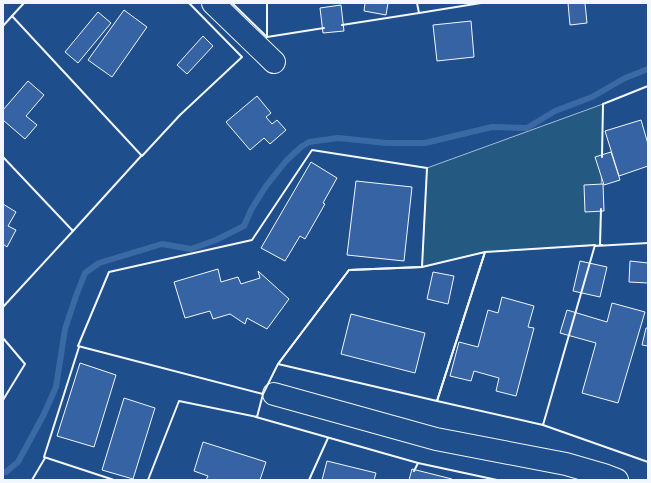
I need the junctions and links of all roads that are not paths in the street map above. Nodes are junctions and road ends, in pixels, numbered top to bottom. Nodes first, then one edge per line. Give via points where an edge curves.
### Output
1 (214, 3) edge
2 (274, 62) dead end
3 (274, 394) dead end
4 (617, 480) edge

1 - 2 lane
3 - 4 lane via 436,439 566,464

